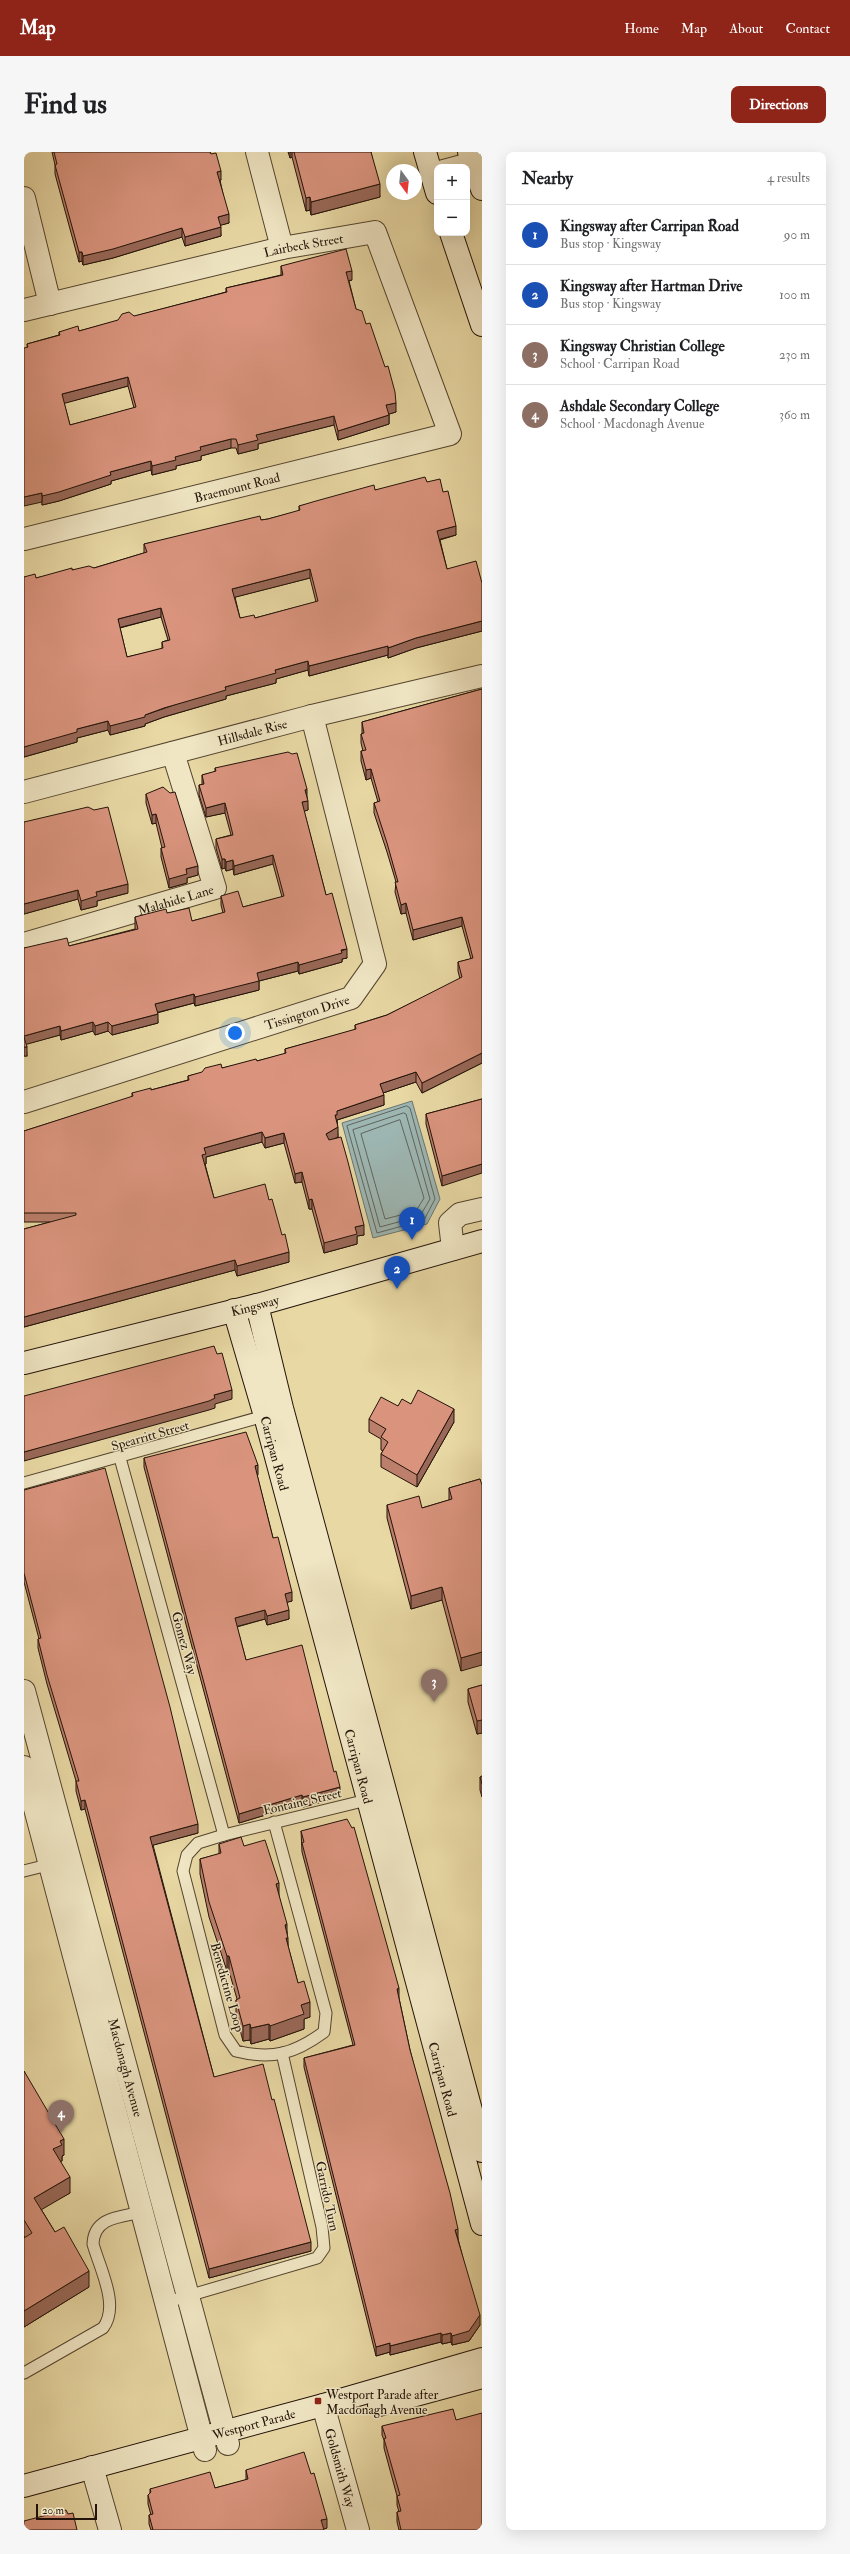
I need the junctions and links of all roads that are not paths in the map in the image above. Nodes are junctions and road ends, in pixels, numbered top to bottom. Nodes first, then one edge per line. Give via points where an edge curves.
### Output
1 (257, 152) edge
2 (474, 155) edge
3 (432, 164) edge
4 (434, 176) edge
5 (482, 189) edge
6 (24, 198) edge
7 (451, 236) edge
8 (282, 248) junction
9 (50, 304) junction
10 (24, 310) edge
11 (482, 325) edge
12 (450, 434) joint
13 (24, 539) edge
14 (482, 676) edge
15 (312, 716) junction
16 (174, 753) junction
17 (24, 792) edge
18 (24, 944) edge
19 (24, 1102) edge
20 (482, 1208) edge
21 (482, 1241) edge
22 (453, 1249) junction
23 (257, 1304) junction
24 (234, 1310) junction
25 (25, 1364) edge
26 (274, 1413) junction
27 (120, 1458) junction
28 (24, 1484) edge
29 (24, 1691) edge
30 (24, 1767) edge
31 (377, 1797) junction
32 (274, 1822) junction
33 (224, 1835) junction
34 (59, 1862) junction
35 (24, 1871) edge
36 (282, 2053) junction
37 (476, 2141) edge
38 (162, 2207) junction
39 (141, 2212) junction
40 (482, 2224) edge
41 (187, 2295) junction
42 (164, 2303) junction
43 (482, 2359) edge
44 (24, 2373) edge
45 (482, 2376) edge
46 (325, 2412) junction
47 (226, 2438) junction
48 (203, 2444) junction
49 (94, 2474) junction
50 (24, 2486) edge
51 (24, 2500) edge
52 (110, 2530) edge
53 (358, 2530) edge

1 - 8 street
2 - 3 lane
2 - 5 street
3 - 4 street
6 - 9 street
7 - 11 street
8 - 9 street, Lairbeck Street
8 - 12 street, Lairbeck Street via 375,232
9 - 10 street, Lairbeck Street
12 - 13 street, Braemount Road
14 - 15 street, Hillsdale Rise
15 - 16 street, Hillsdale Rise
15 - 19 street, Tissington Drive via 375,964 351,998
16 - 17 street, Hillsdale Rise
16 - 18 street, Malahide Lane via 215,888
20 - 22 street via 460,1214 450,1223
21 - 22 street, Kingsway
22 - 23 street, Kingsway
23 - 24 street, Kingsway
23 - 26 street, Carripan Road
24 - 25 street, Kingsway
24 - 26 street, Carripan Road
26 - 27 lane, Spearritt Street
26 - 31 street, Carripan Road
27 - 28 lane, Spearritt Street
27 - 33 lane, Gomez Way
29 - 34 street, Macdonagh Avenue
30 - 34 street, Macdonagh Avenue
31 - 32 lane, Fontaine Street
31 - 37 street, Carripan Road
32 - 33 lane, Fontaine Street
32 - 36 lane, Benedictine Loop via 326,2013 324,2032 308,2044
33 - 36 lane, Benedictine Loop via 198,1843 186,1855 183,1871 225,2035 236,2051 258,2056
34 - 35 lane
34 - 38 street, Macdonagh Avenue
34 - 39 street, Macdonagh Avenue
36 - 41 lane, Garrido Turn via 322,2227 324,2248 317,2258
37 - 40 street, Carripan Road
38 - 39 lane
38 - 41 street, Macdonagh Avenue
39 - 42 street, Macdonagh Avenue
39 - 44 lane via 104,2221 93,2236 110,2304 110,2316 103,2328
41 - 42 lane, Garrido Turn
41 - 47 street, Macdonagh Avenue
42 - 48 street, Macdonagh Avenue
43 - 46 street, Westport Parade
45 - 46 street, Westport Parade
46 - 47 street, Westport Parade
46 - 53 street, Goldsmith Way
47 - 48 street, Westport Parade
48 - 49 street, Westport Parade
49 - 50 street, Westport Parade
49 - 51 street, Westport Parade
49 - 52 street

